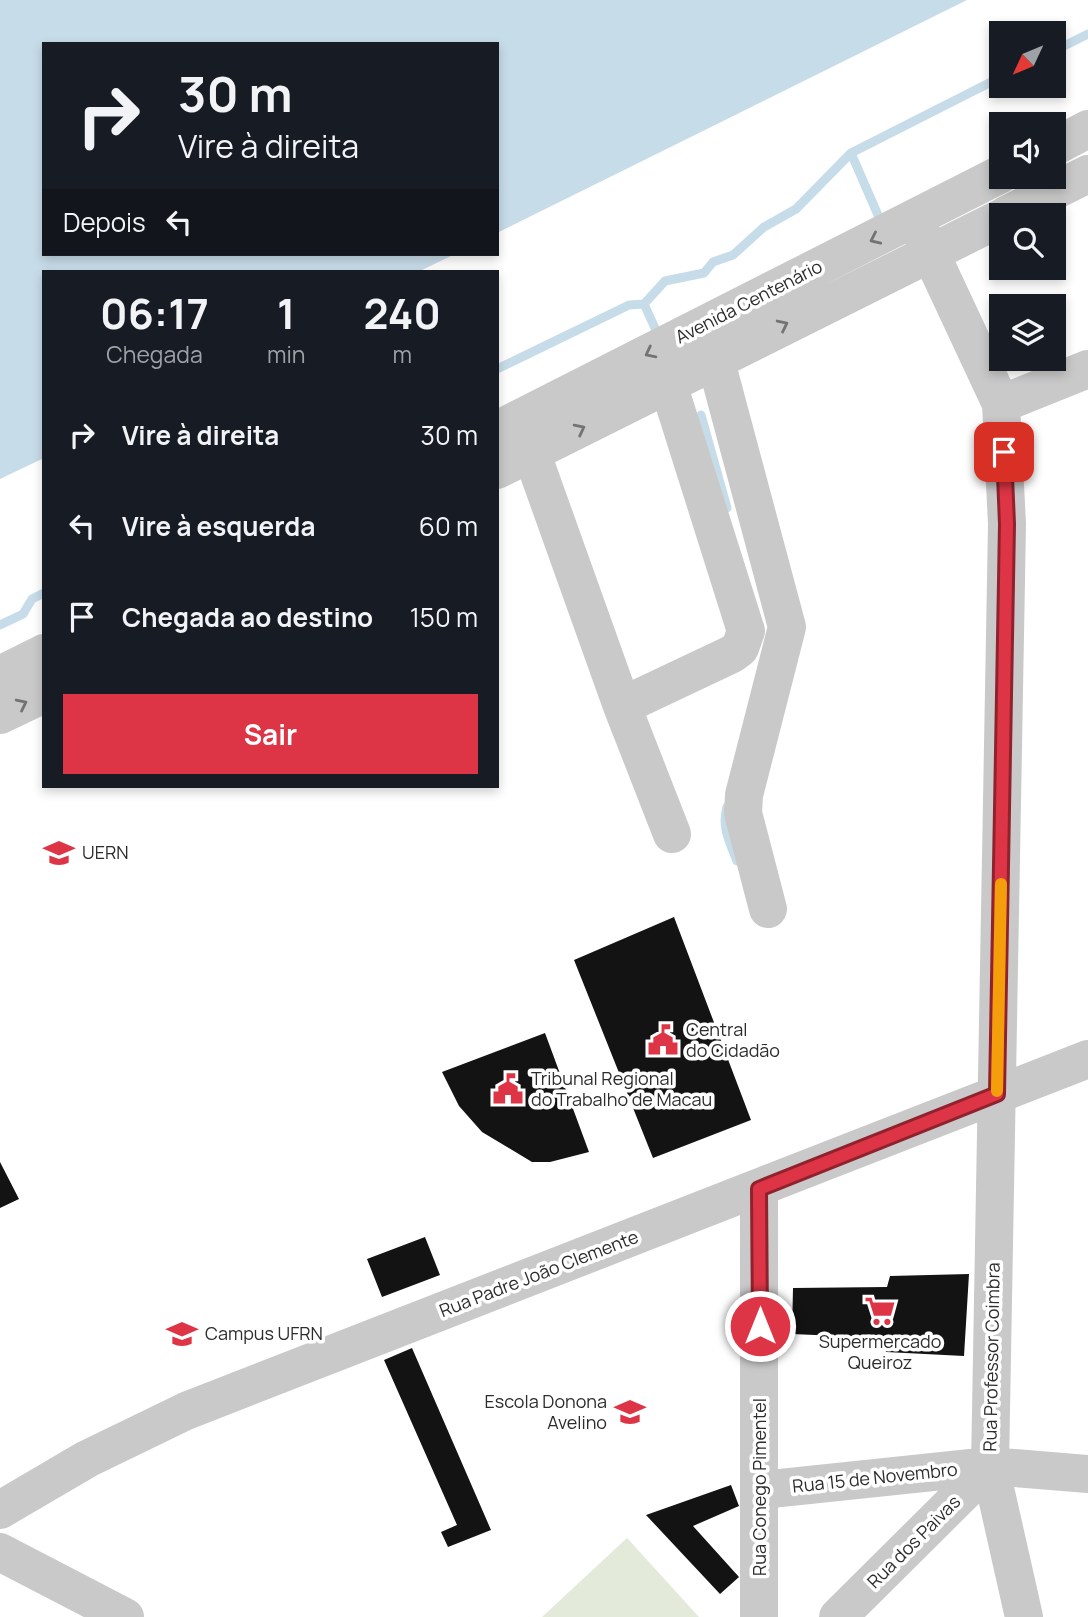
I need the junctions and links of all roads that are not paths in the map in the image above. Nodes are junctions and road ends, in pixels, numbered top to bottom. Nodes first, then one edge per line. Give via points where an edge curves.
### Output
1 (1088, 129) edge
2 (1066, 141) edge
3 (1088, 174) edge
4 (989, 184) edge
5 (1029, 203) edge
6 (989, 220) edge
7 (924, 236) junction
8 (715, 358) junction
9 (1088, 369) edge
10 (668, 384) junction
11 (1001, 404) junction
12 (516, 434) edge
13 (499, 466) edge
14 (42, 654) edge
15 (0, 674) edge
16 (42, 695) edge
17 (622, 706) junction
18 (0, 715) edge
19 (672, 834) dead end
20 (768, 909) dead end
21 (1088, 1059) edge
22 (997, 1094) junction
23 (759, 1189) junction
24 (990, 1466) junction
25 (1088, 1474) edge
26 (761, 1490) junction
27 (0, 1510) edge
28 (0, 1552) edge
29 (125, 1617) edge
30 (759, 1617) edge
31 (838, 1617) edge
32 (1024, 1617) edge

1 - 2 street
3 - 5 street, Avenida Centenário
4 - 7 street, Avenida Centenário
6 - 7 street, Avenida Centenário
8 -> 7 street, Avenida Centenário
7 - 11 street
7 -> 12 street, Avenida Centenário via 830,260
8 - 10 street, Avenida Centenário
8 - 20 street via 787,627 744,795 743,813
9 - 11 street
12 -> 10 street, Avenida Centenário
10 - 17 street via 746,631 740,648 732,654
11 - 22 street, Rua Professor Coimbra via 1007,524
12 - 13 street, Avenida Centenário
12 - 17 street
14 - 15 street
18 -> 16 street
17 - 19 street
21 - 22 street, Rua Padre João Clemente
22 - 23 street, Rua Padre João Clemente
22 - 24 street, Rua Professor Coimbra
23 - 26 street, Rua Conego Pimentel
23 - 27 street, Rua Padre João Clemente via 186,1411 87,1459
24 - 25 street, Rua 15 de Novembro
24 - 26 street, Rua 15 de Novembro
24 - 31 street, Rua dos Paivas
24 - 32 street, Rua Professor Coimbra
26 - 30 street, Rua Conego Pimentel
28 - 29 street

